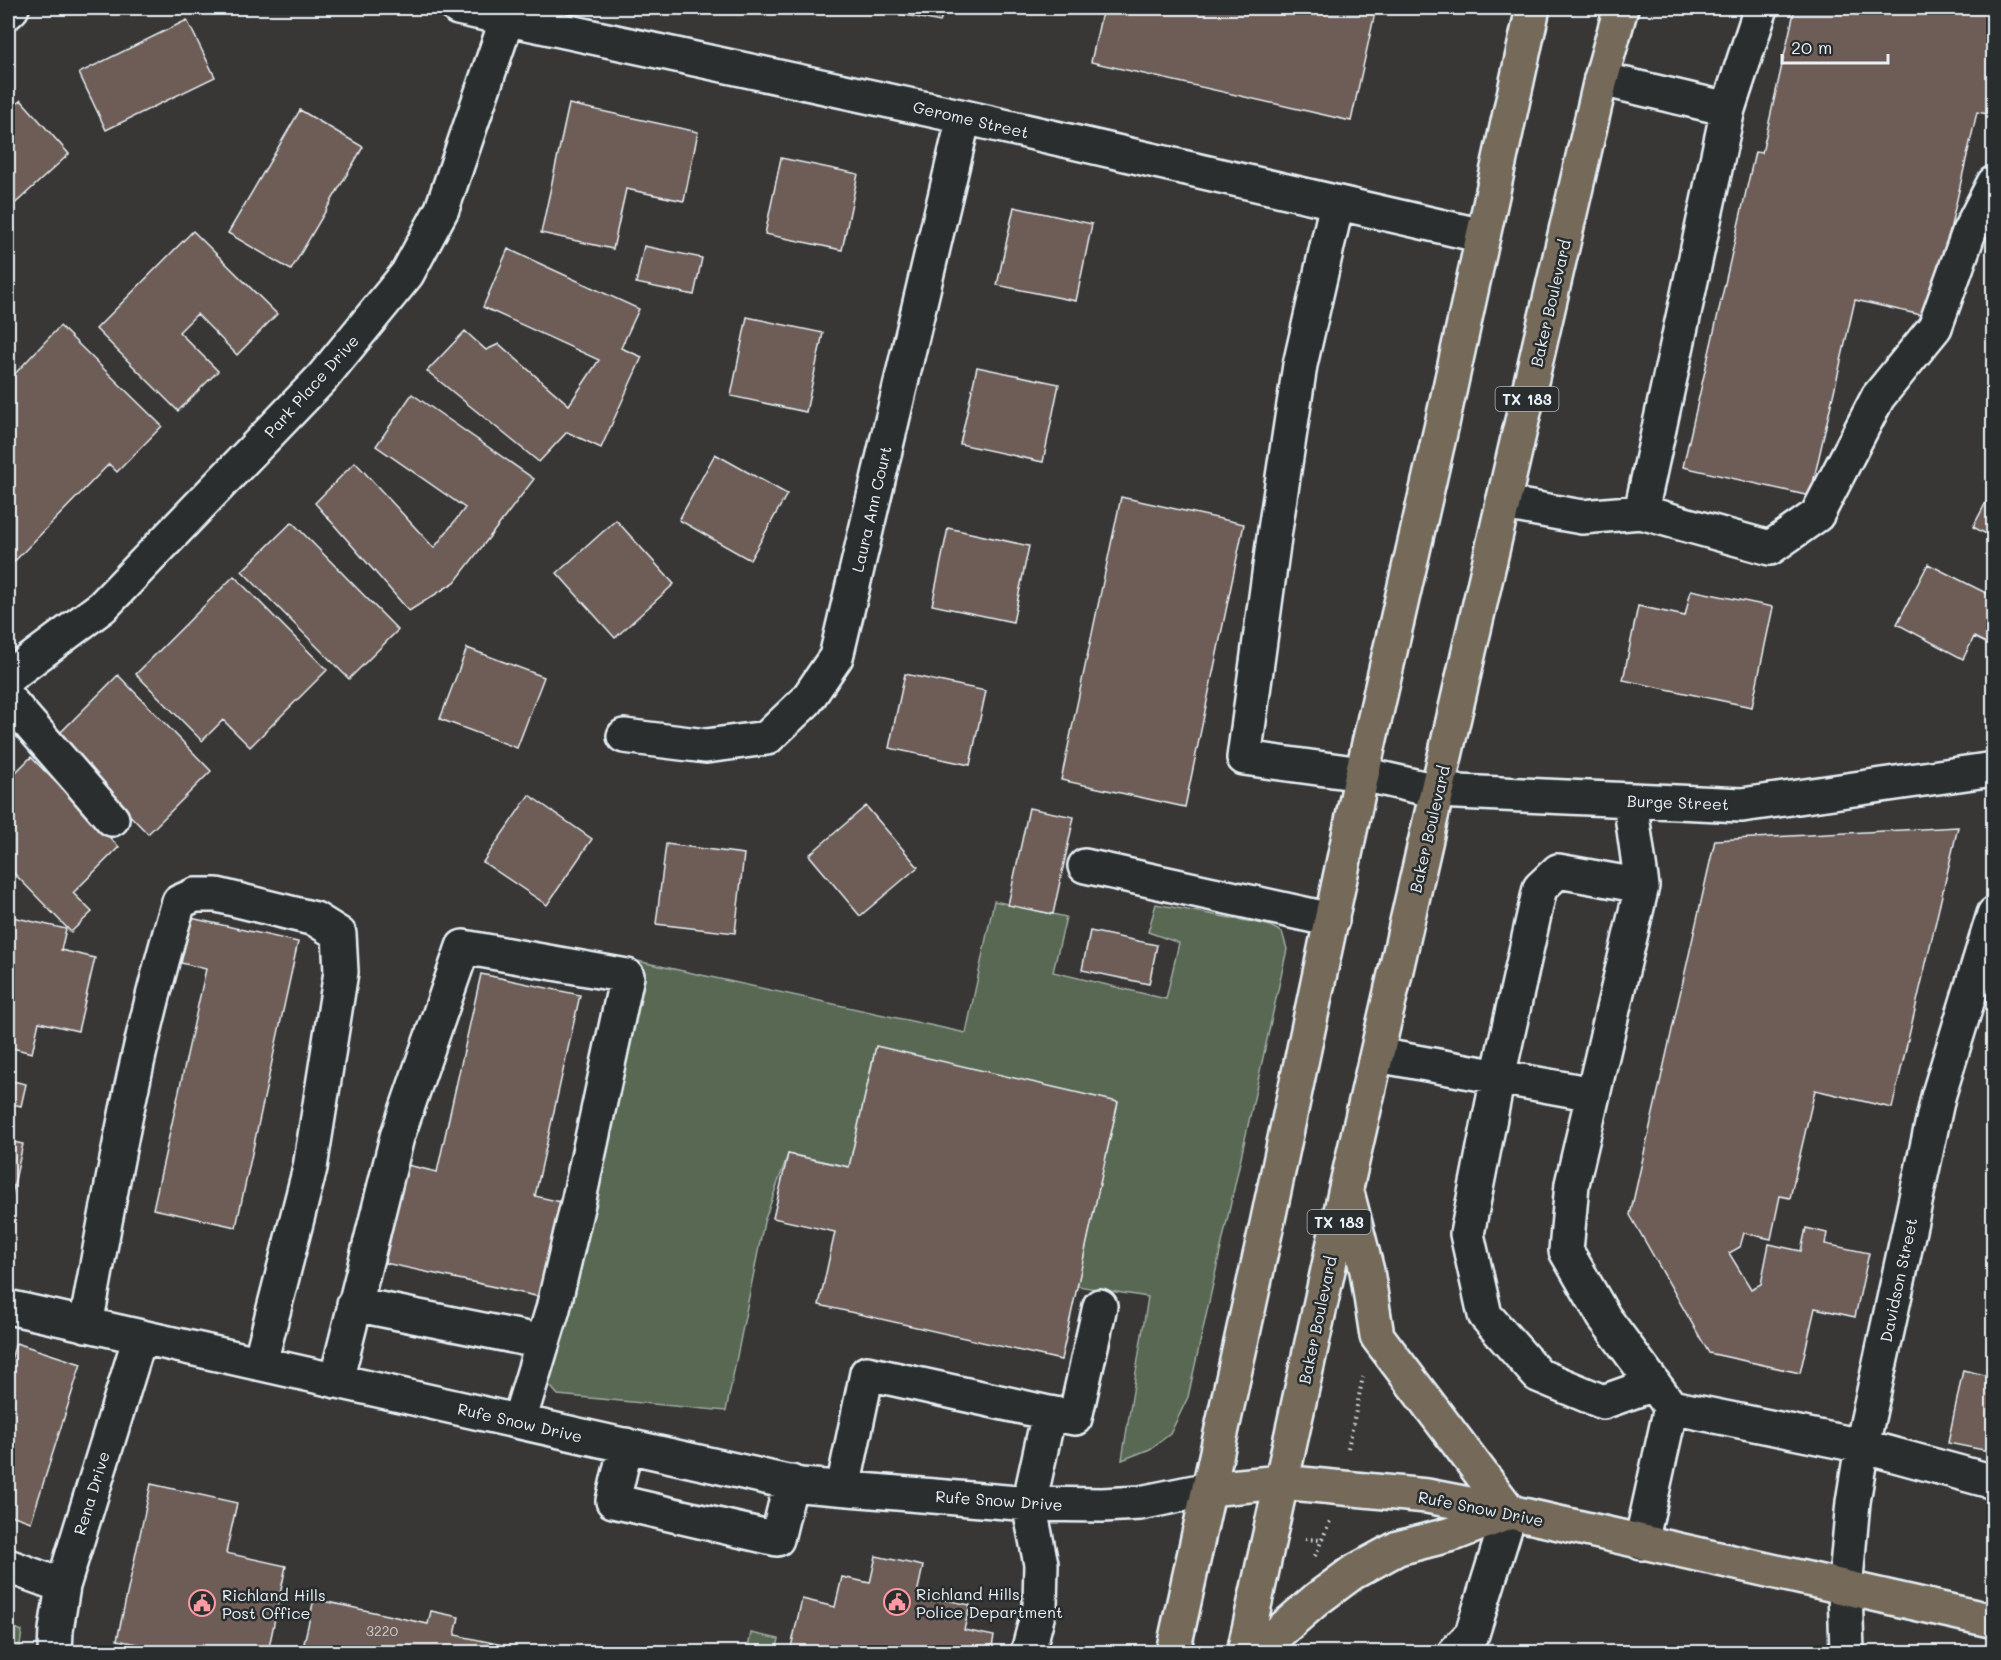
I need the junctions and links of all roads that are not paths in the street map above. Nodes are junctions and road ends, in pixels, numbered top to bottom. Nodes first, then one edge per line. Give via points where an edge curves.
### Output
1 (12, 8) edge
2 (458, 8) edge
3 (1533, 8) edge
4 (1622, 8) edge
5 (1761, 8) edge
6 (8, 12) edge
7 (507, 19) junction
8 (1601, 79) junction
9 (1728, 109) junction
10 (964, 117) junction
11 (1994, 183) edge
12 (1337, 203) junction
13 (1483, 236) junction
14 (1503, 503) junction
15 (1641, 512) junction
16 (8, 677) edge
17 (8, 699) edge
18 (624, 736) dead end
19 (1994, 769) edge
20 (1362, 774) junction
21 (1437, 791) junction
22 (1630, 801) junction
23 (112, 819) dead end
24 (1086, 866) dead end
25 (1642, 886) junction
26 (1994, 914) edge
27 (1332, 920) junction
28 (1377, 1055) junction
29 (1498, 1077) junction
30 (1593, 1094) junction
31 (1346, 1188) junction
32 (354, 1304) junction
33 (1101, 1306) dead end
34 (8, 1307) edge
35 (86, 1325) junction
36 (140, 1337) junction
37 (543, 1342) junction
38 (260, 1364) junction
39 (336, 1381) junction
40 (1662, 1396) junction
41 (1048, 1413) junction
42 (519, 1422) junction
43 (626, 1445) junction
44 (1862, 1446) junction
45 (791, 1482) junction
46 (1281, 1482) junction
47 (1994, 1482) edge
48 (843, 1488) junction
49 (1209, 1489) junction
50 (1029, 1504) junction
51 (1510, 1512) junction
52 (1641, 1543) junction
53 (8, 1566) edge
54 (63, 1586) junction
55 (1845, 1589) junction
56 (1994, 1621) edge
57 (56, 1653) edge
58 (1028, 1653) edge
59 (1173, 1653) edge
60 (1244, 1653) edge
61 (1257, 1653) edge
62 (1455, 1653) edge
63 (1847, 1653) edge

1 - 6 street
2 - 7 street, Gerome Street
3 - 13 main road
4 - 8 main road, Baker Boulevard / TX 183
5 - 9 street
7 - 10 street, Gerome Street
7 - 16 street, Park Place Drive via 442,209 407,274 322,378 102,608
8 - 9 street
8 - 14 main road, Baker Boulevard / TX 183
9 - 15 street
10 - 12 street, Gerome Street
10 - 18 street, Laura Ann Court via 836,657 806,701 767,738 706,746
11 - 15 street via 1969,232 1935,327 1878,397 1817,515 1770,548
12 - 13 street, Gerome Street
12 - 20 street, Burge Street via 1300,365 1244,758
13 - 20 main road
14 - 15 street via 1582,517
14 - 21 main road, Baker Boulevard / TX 183
17 - 23 street
19 - 22 street, Burge Street via 1742,805
20 - 21 street, Burge Street
20 - 27 main road
21 - 22 street, Burge Street
21 - 28 main road, Baker Boulevard / TX 183
22 - 25 street
24 - 27 street
25 - 29 street via 1558,872 1540,888
25 - 30 street
26 - 44 street, Davidson Street via 1938,1096
27 - 49 main road
28 - 29 street
28 - 31 main road, Baker Boulevard / TX 183
29 - 30 street
29 - 40 street via 1467,1234 1485,1315 1538,1374 1603,1402
30 - 40 street via 1572,1184 1566,1251 1604,1317
31 - 46 main road, Baker Boulevard / TX 183
31 - 51 main road via 1367,1271 1377,1336
32 - 37 street
32 - 37 street via 397,1137 463,947 627,976 579,1199
32 - 39 street
33 - 41 street via 1075,1418
34 - 35 street, Rufe Snow Drive
35 - 36 street, Rufe Snow Drive
35 - 38 street via 120,1140 160,963 179,902 195,895 217,895 315,920 339,934 341,972 310,1168
36 - 38 street, Rufe Snow Drive
36 - 54 street, Rena Drive
37 - 42 street
38 - 39 street, Rufe Snow Drive
39 - 42 street, Rufe Snow Drive
40 - 44 street
40 - 52 street
41 - 48 street via 867,1373
41 - 50 street
42 - 43 street, Rufe Snow Drive
43 - 45 street, Rufe Snow Drive
43 - 45 street via 613,1501 777,1539
44 - 47 street
44 - 55 street, Davidson Street
45 - 48 street, Rufe Snow Drive
46 - 49 main road, Rufe Snow Drive
46 - 51 main road, Rufe Snow Drive via 1427,1496
46 - 60 main road, Baker Boulevard / TX 183
48 - 50 street, Rufe Snow Drive
49 - 50 street, Rufe Snow Drive via 1140,1503
49 - 59 main road
50 - 58 street via 1041,1564 1040,1606
51 - 52 main road, Rufe Snow Drive
51 - 61 main road via 1456,1533 1398,1548 1352,1573
51 - 62 street via 1472,1634
52 - 55 main road, Rufe Snow Drive
53 - 54 street
54 - 57 street, Rena Drive
55 - 56 main road, Rufe Snow Drive
55 - 63 street, Davidson Street

